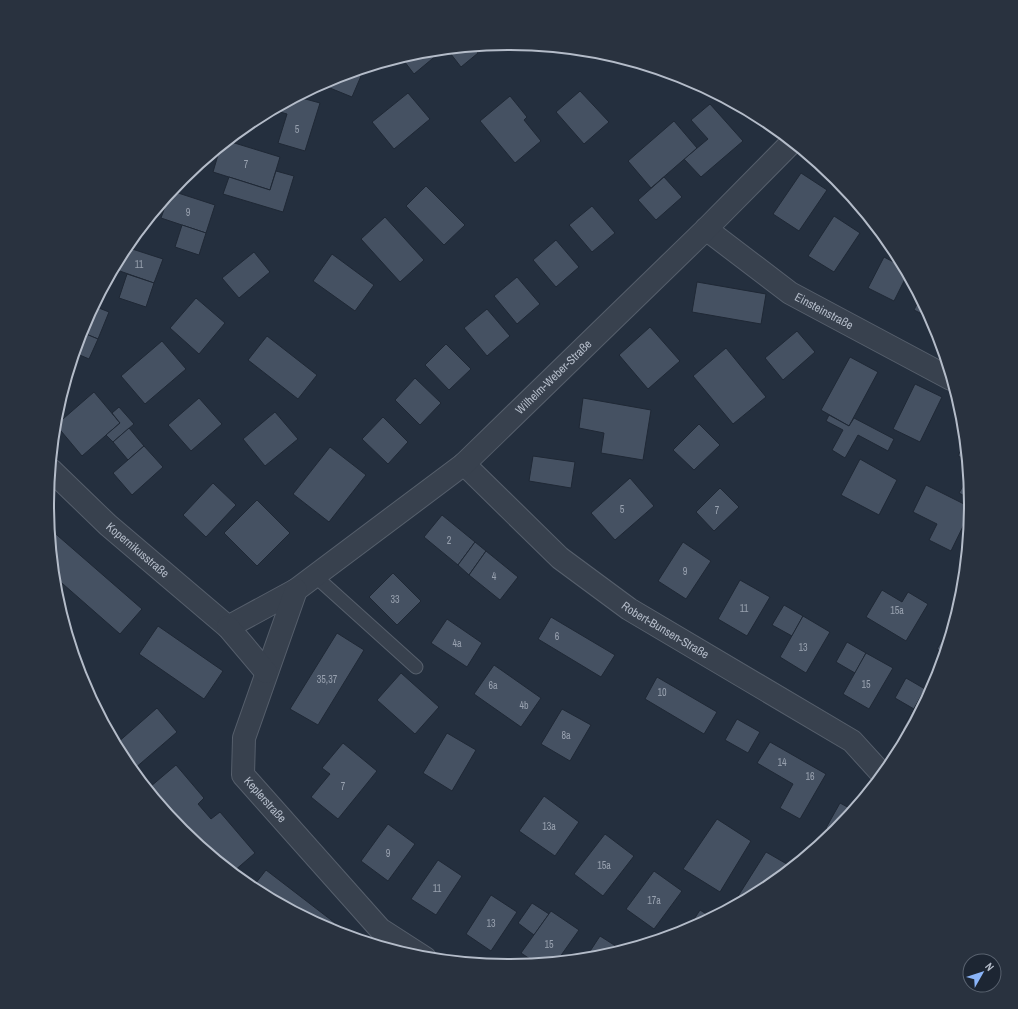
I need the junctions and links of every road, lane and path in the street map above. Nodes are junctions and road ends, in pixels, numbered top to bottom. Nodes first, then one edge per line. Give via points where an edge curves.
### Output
1 (788, 146) edge
2 (706, 229) junction
3 (944, 375) edge
4 (464, 464) junction
5 (55, 474) edge
6 (315, 576) junction
7 (296, 590) junction
8 (228, 627) junction
9 (416, 667) dead end
10 (266, 672) junction
11 (878, 770) edge
12 (409, 948) edge

1 - 2 street, Wilhelm-Weber-Straße
2 - 3 street, Einsteinstraße via 790,293
2 - 4 street, Wilhelm-Weber-Straße
4 - 6 street, Wilhelm-Weber-Straße
4 - 11 street, Robert-Bunsen-Straße via 560,558 629,609 852,741
5 - 8 street, Kopernikusstraße via 108,525
6 - 7 street, Wilhelm-Weber-Straße
6 - 9 lane
7 - 8 street
7 - 10 street, Keplerstraße
8 - 10 street, Kopernikusstraße
10 - 12 street, Keplerstraße via 244,738 243,775 380,929

